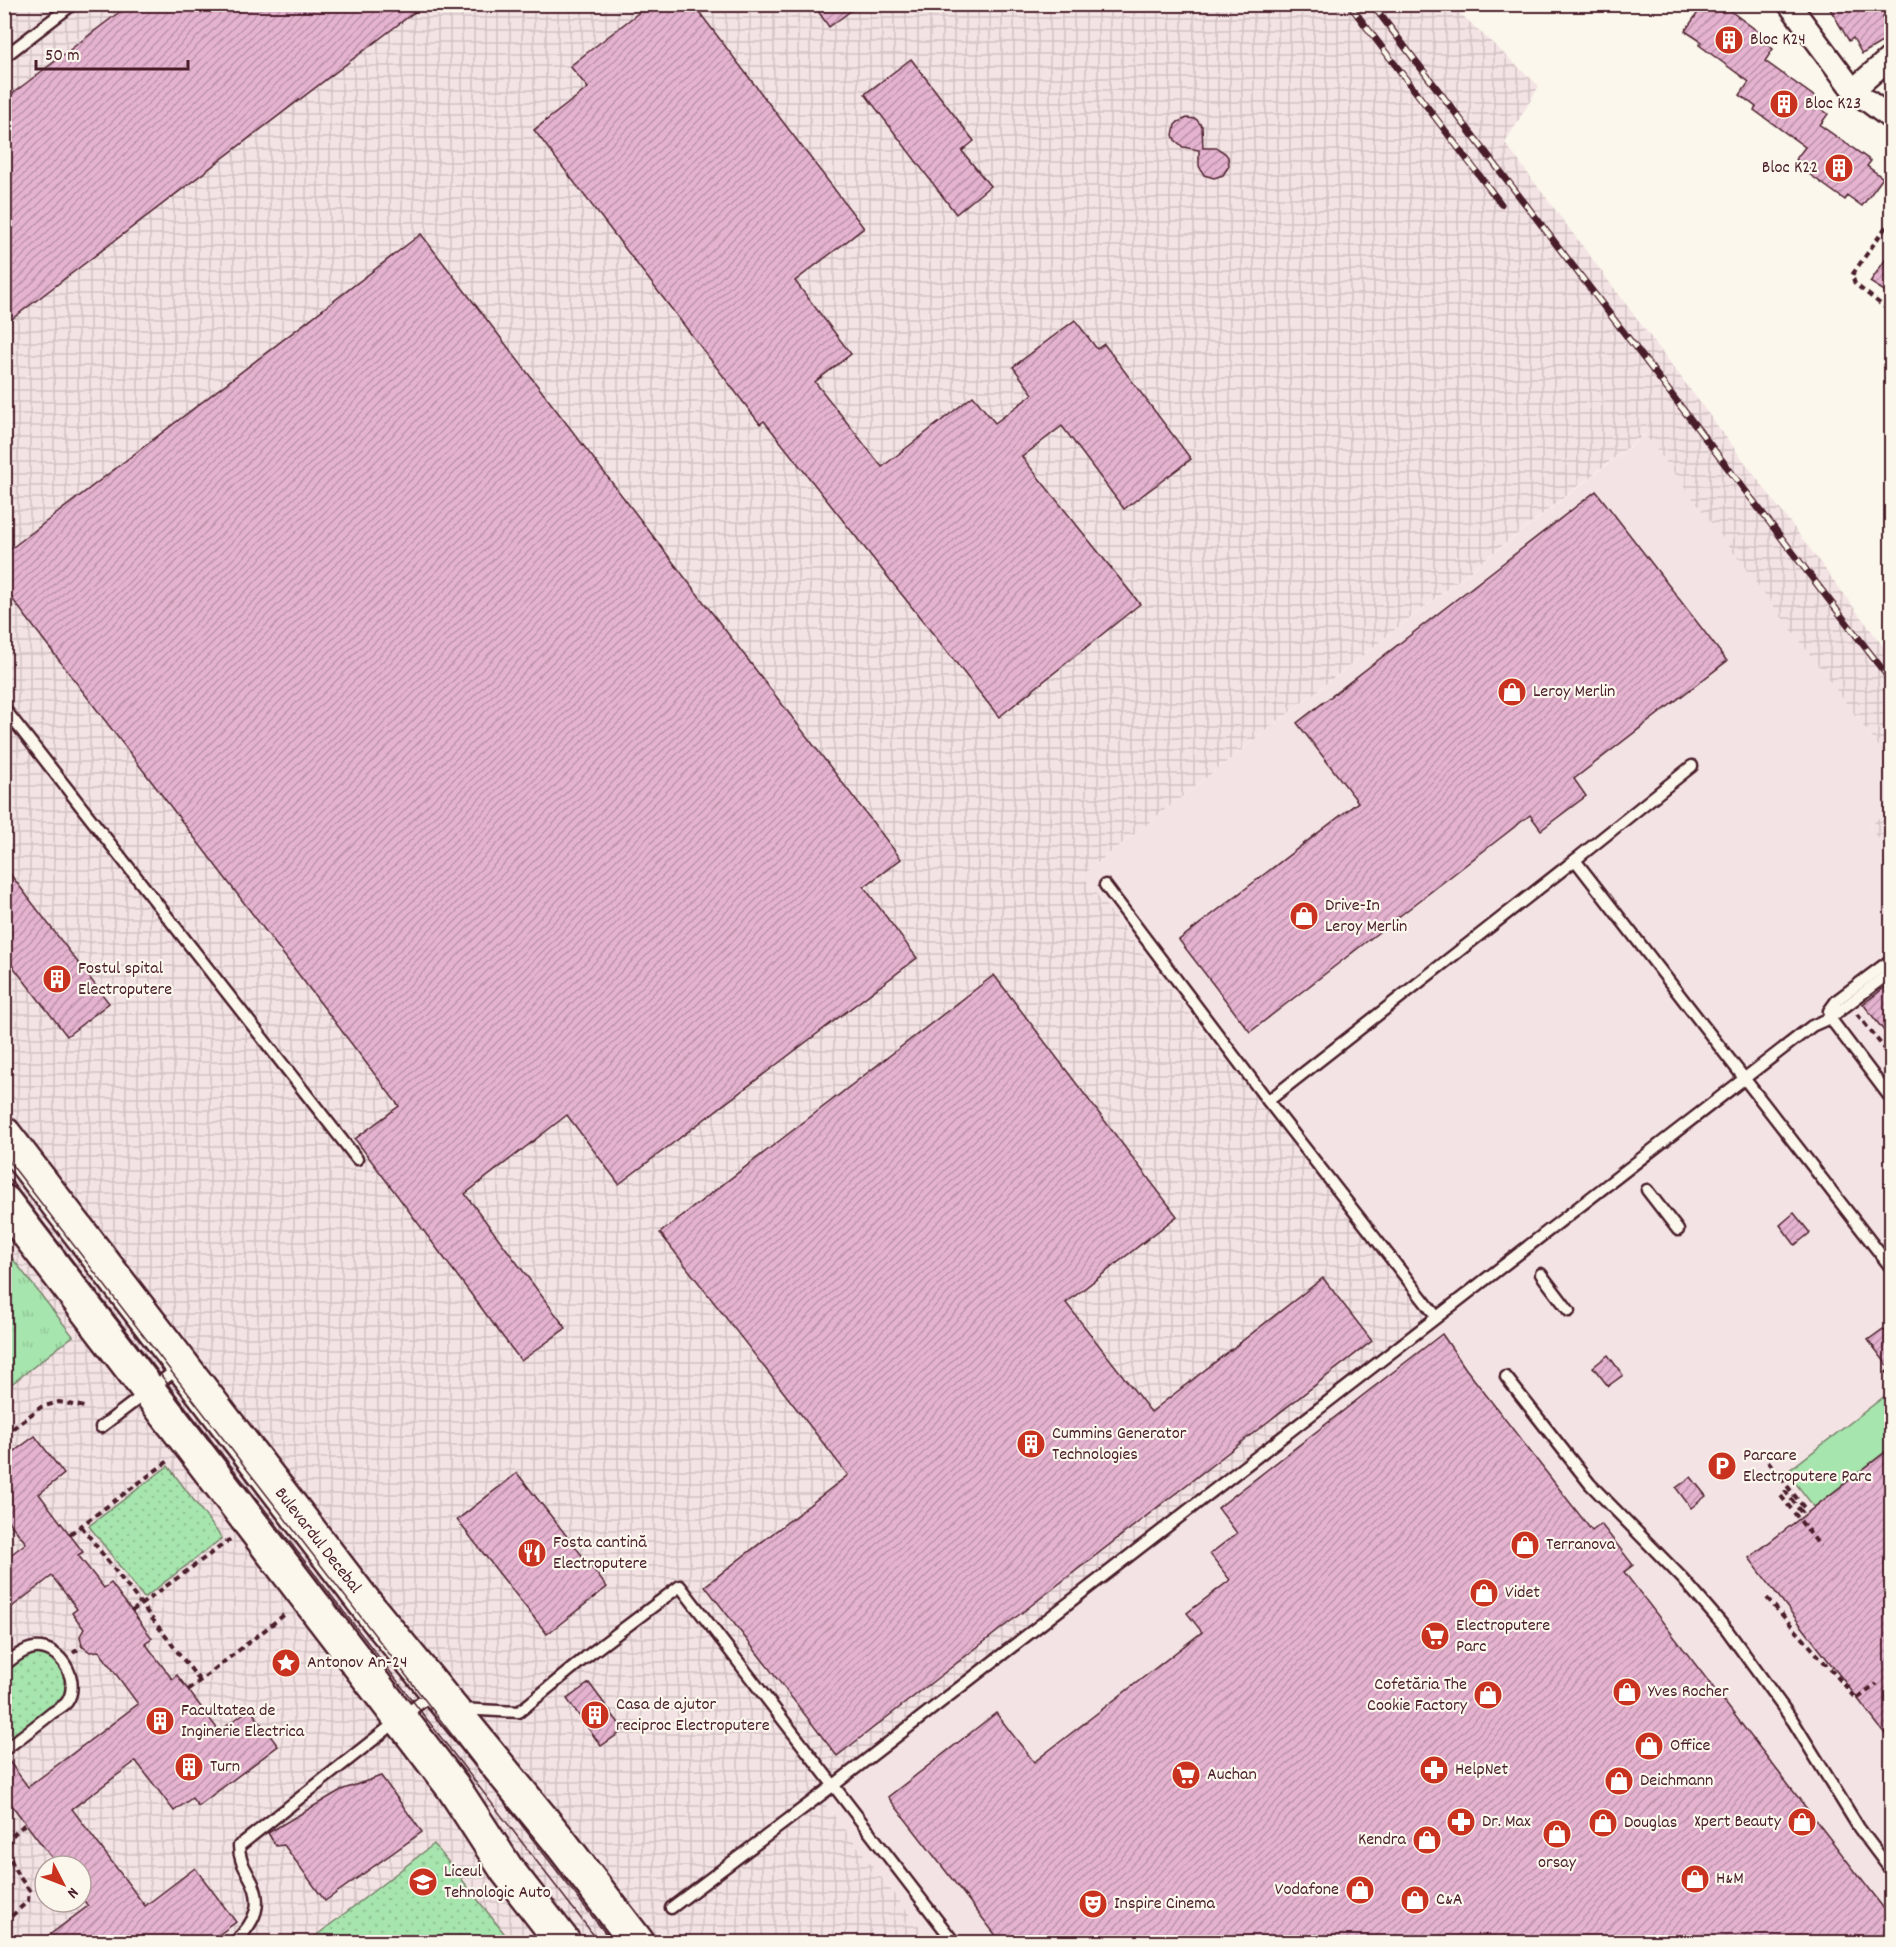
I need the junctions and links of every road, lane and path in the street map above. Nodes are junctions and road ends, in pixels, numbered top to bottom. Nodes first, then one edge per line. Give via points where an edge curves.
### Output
1 (74, 4) edge
2 (1789, 4) edge
3 (1892, 56) edge
4 (4, 57) edge
5 (1853, 90) junction
6 (1892, 119) edge
7 (1892, 218) edge
8 (1892, 313) edge
9 (4, 708) edge
10 (1692, 766) dead end
11 (1575, 860) junction
12 (1105, 885) dead end
13 (1892, 959) edge
14 (1892, 971) edge
15 (1856, 1013) dead end
16 (1830, 1018) junction
17 (1892, 1058) edge
18 (1745, 1079) junction
19 (1892, 1100) edge
20 (1268, 1101) junction
21 (4, 1134) edge
22 (357, 1159) dead end
23 (1647, 1190) dead end
24 (4, 1202) edge
25 (1678, 1230) dead end
26 (1892, 1269) edge
27 (1541, 1274) dead end
28 (1569, 1311) dead end
29 (1437, 1316) junction
30 (182, 1365) junction
31 (1886, 1371) dead end
32 (1506, 1377) dead end
33 (1892, 1378) edge
34 (149, 1390) junction
35 (85, 1407) dead end
36 (101, 1427) dead end
37 (4, 1435) edge
38 (179, 1453) dead end
39 (1768, 1461) dead end
40 (81, 1526) junction
41 (70, 1534) dead end
42 (235, 1537) dead end
43 (1820, 1546) dead end
44 (1767, 1598) dead end
45 (142, 1604) junction
46 (132, 1611) dead end
47 (284, 1615) dead end
48 (4, 1665) edge
49 (200, 1681) junction
50 (1877, 1684) dead end
51 (188, 1690) dead end
52 (444, 1699) junction
53 (400, 1718) junction
54 (4, 1750) edge
55 (834, 1785) junction
56 (26, 1823) dead end
57 (1892, 1872) edge
58 (671, 1908) dead end
59 (4, 1923) edge
60 (235, 1942) edge
61 (563, 1942) edge
62 (637, 1942) edge
63 (954, 1942) edge

1 - 4 lane
2 - 5 street
3 - 5 street
5 - 6 street
7 - 8 path via 1852,275 1856,284
9 - 22 lane
10 - 11 lane
11 - 18 lane
11 - 20 lane
12 - 20 lane
13 - 16 lane via 1837,1000 1829,1011
14 - 16 lane
15 - 17 path
16 - 18 lane via 1812,1026
16 - 19 lane
18 - 26 lane
18 - 29 lane
20 - 29 lane
21 - 30 main road, Bulevardul Decebal
23 - 25 lane
24 - 34 main road
27 - 28 lane
29 - 55 lane
30 - 34 lane
30 - 52 main road, Bulevardul Decebal via 368,1607
31 - 33 path
32 - 57 lane via 1590,1484 1727,1630 1793,1721 1859,1828
34 - 36 lane
34 - 53 main road
35 - 37 path via 59,1402 41,1407
38 - 40 path
39 - 43 path via 1805,1509 1800,1512 1786,1492 1781,1496
40 - 41 path
40 - 45 path
42 - 45 path
44 - 50 path via 1857,1699
45 - 46 path
45 - 49 path
47 - 49 path
48 - 54 lane via 23,1651 41,1648 63,1661 71,1675 72,1689 67,1702
49 - 51 path
52 - 53 lane
52 - 55 lane via 519,1712 680,1586
52 - 62 main road, Bulevardul Decebal
53 - 60 lane via 239,1846 239,1857 255,1886 258,1904 253,1922
53 - 61 main road
55 - 58 lane
55 - 63 lane
56 - 59 path via 11,1837 7,1850 29,1890 28,1901

